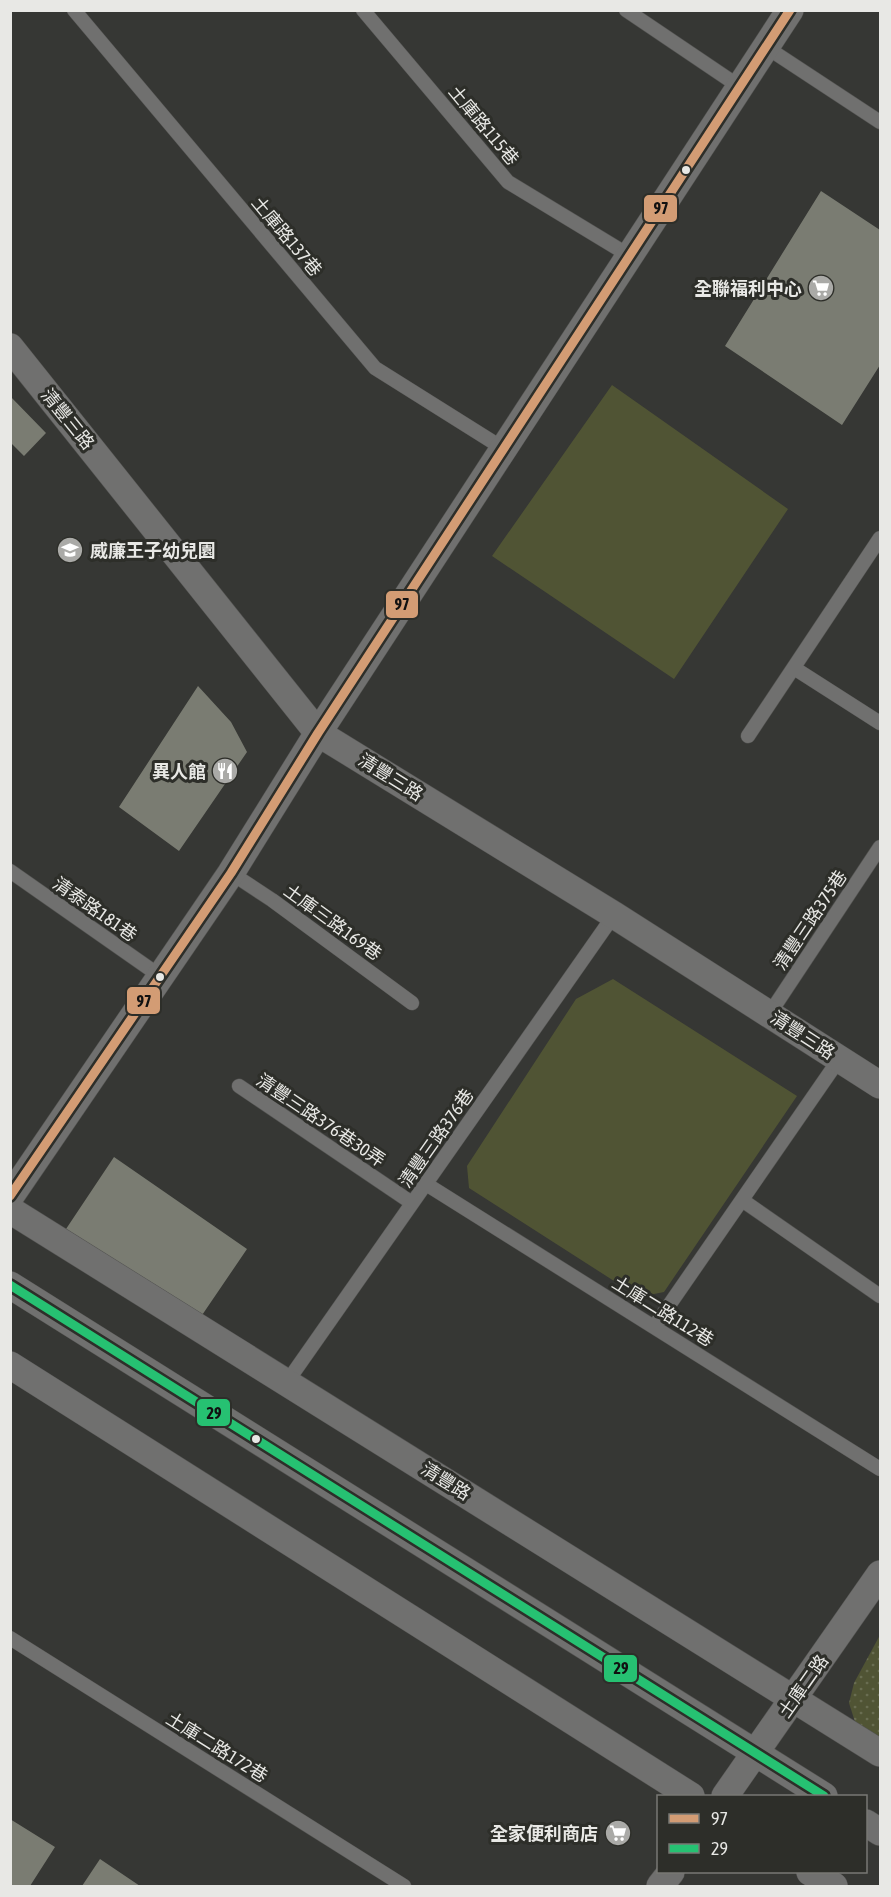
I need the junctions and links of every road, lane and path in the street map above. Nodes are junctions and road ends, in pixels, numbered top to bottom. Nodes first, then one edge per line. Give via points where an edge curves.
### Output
1 (74, 10) edge
2 (363, 10) edge
3 (626, 10) edge
4 (790, 10) edge
5 (766, 48) junction
6 (740, 87) junction
7 (880, 122) edge
8 (630, 256) junction
9 (10, 347) edge
10 (504, 449) junction
11 (879, 542) edge
12 (794, 668) junction
13 (880, 723) edge
14 (318, 733) junction
15 (748, 736) dead end
16 (880, 847) edge
17 (10, 871) edge
18 (231, 873) junction
19 (614, 915) junction
20 (160, 976) junction
21 (412, 1003) dead end
22 (770, 1013) junction
23 (840, 1058) junction
24 (880, 1085) edge
25 (239, 1086) dead end
26 (426, 1184) junction
27 (10, 1197) edge
28 (741, 1200) junction
29 (412, 1203) junction
30 (10, 1210) edge
31 (10, 1285) edge
32 (880, 1296) edge
33 (654, 1327) junction
34 (10, 1365) edge
35 (287, 1382) junction
36 (880, 1469) edge
37 (880, 1574) edge
38 (10, 1638) edge
39 (794, 1700) junction
40 (880, 1753) edge
41 (756, 1754) junction
42 (688, 1795) edge
43 (726, 1795) edge
44 (821, 1795) edge
45 (867, 1824) edge
46 (880, 1832) edge
47 (670, 1873) edge
48 (812, 1873) edge
49 (404, 1887) edge
50 (660, 1887) edge
51 (834, 1887) edge

1 - 10 lane, 土庫路137巷 via 375,368
2 - 8 lane, 土庫路115巷 via 508,182
3 - 6 lane
4 - 5 street
5 - 6 street
5 - 7 lane
6 - 8 street
8 - 10 street
9 - 14 street, 清豐三路
10 - 14 street
11 - 12 lane
12 - 13 lane
12 - 15 lane
14 - 18 street
14 - 19 street, 清豐三路
16 - 22 lane, 清豐三路375巷
17 - 20 lane, 清泰路181巷
18 - 20 street
18 - 21 lane, 土庫三路169巷
19 - 22 street, 清豐三路
19 - 26 lane, 清豐三路376巷
20 - 27 street
22 - 23 street, 清豐三路
23 - 24 street, 清豐三路
23 - 28 lane
25 - 29 lane, 清豐三路376巷30弄
26 - 29 lane, 清豐三路376巷
26 - 33 lane, 土庫二路112巷
28 - 32 lane
28 - 33 lane
29 - 35 lane, 清豐三路376巷
30 - 35 street, 清豐路
31 - 41 street
33 - 36 lane, 土庫二路112巷
34 - 42 street
35 - 39 street, 清豐路
37 - 39 street, 土庫二路
38 - 49 lane, 土庫二路172巷
39 - 40 street, 清豐路
39 - 41 street, 土庫二路
41 - 43 street, 土庫二路
41 - 44 street
45 - 46 street
47 - 50 street
48 - 51 street

